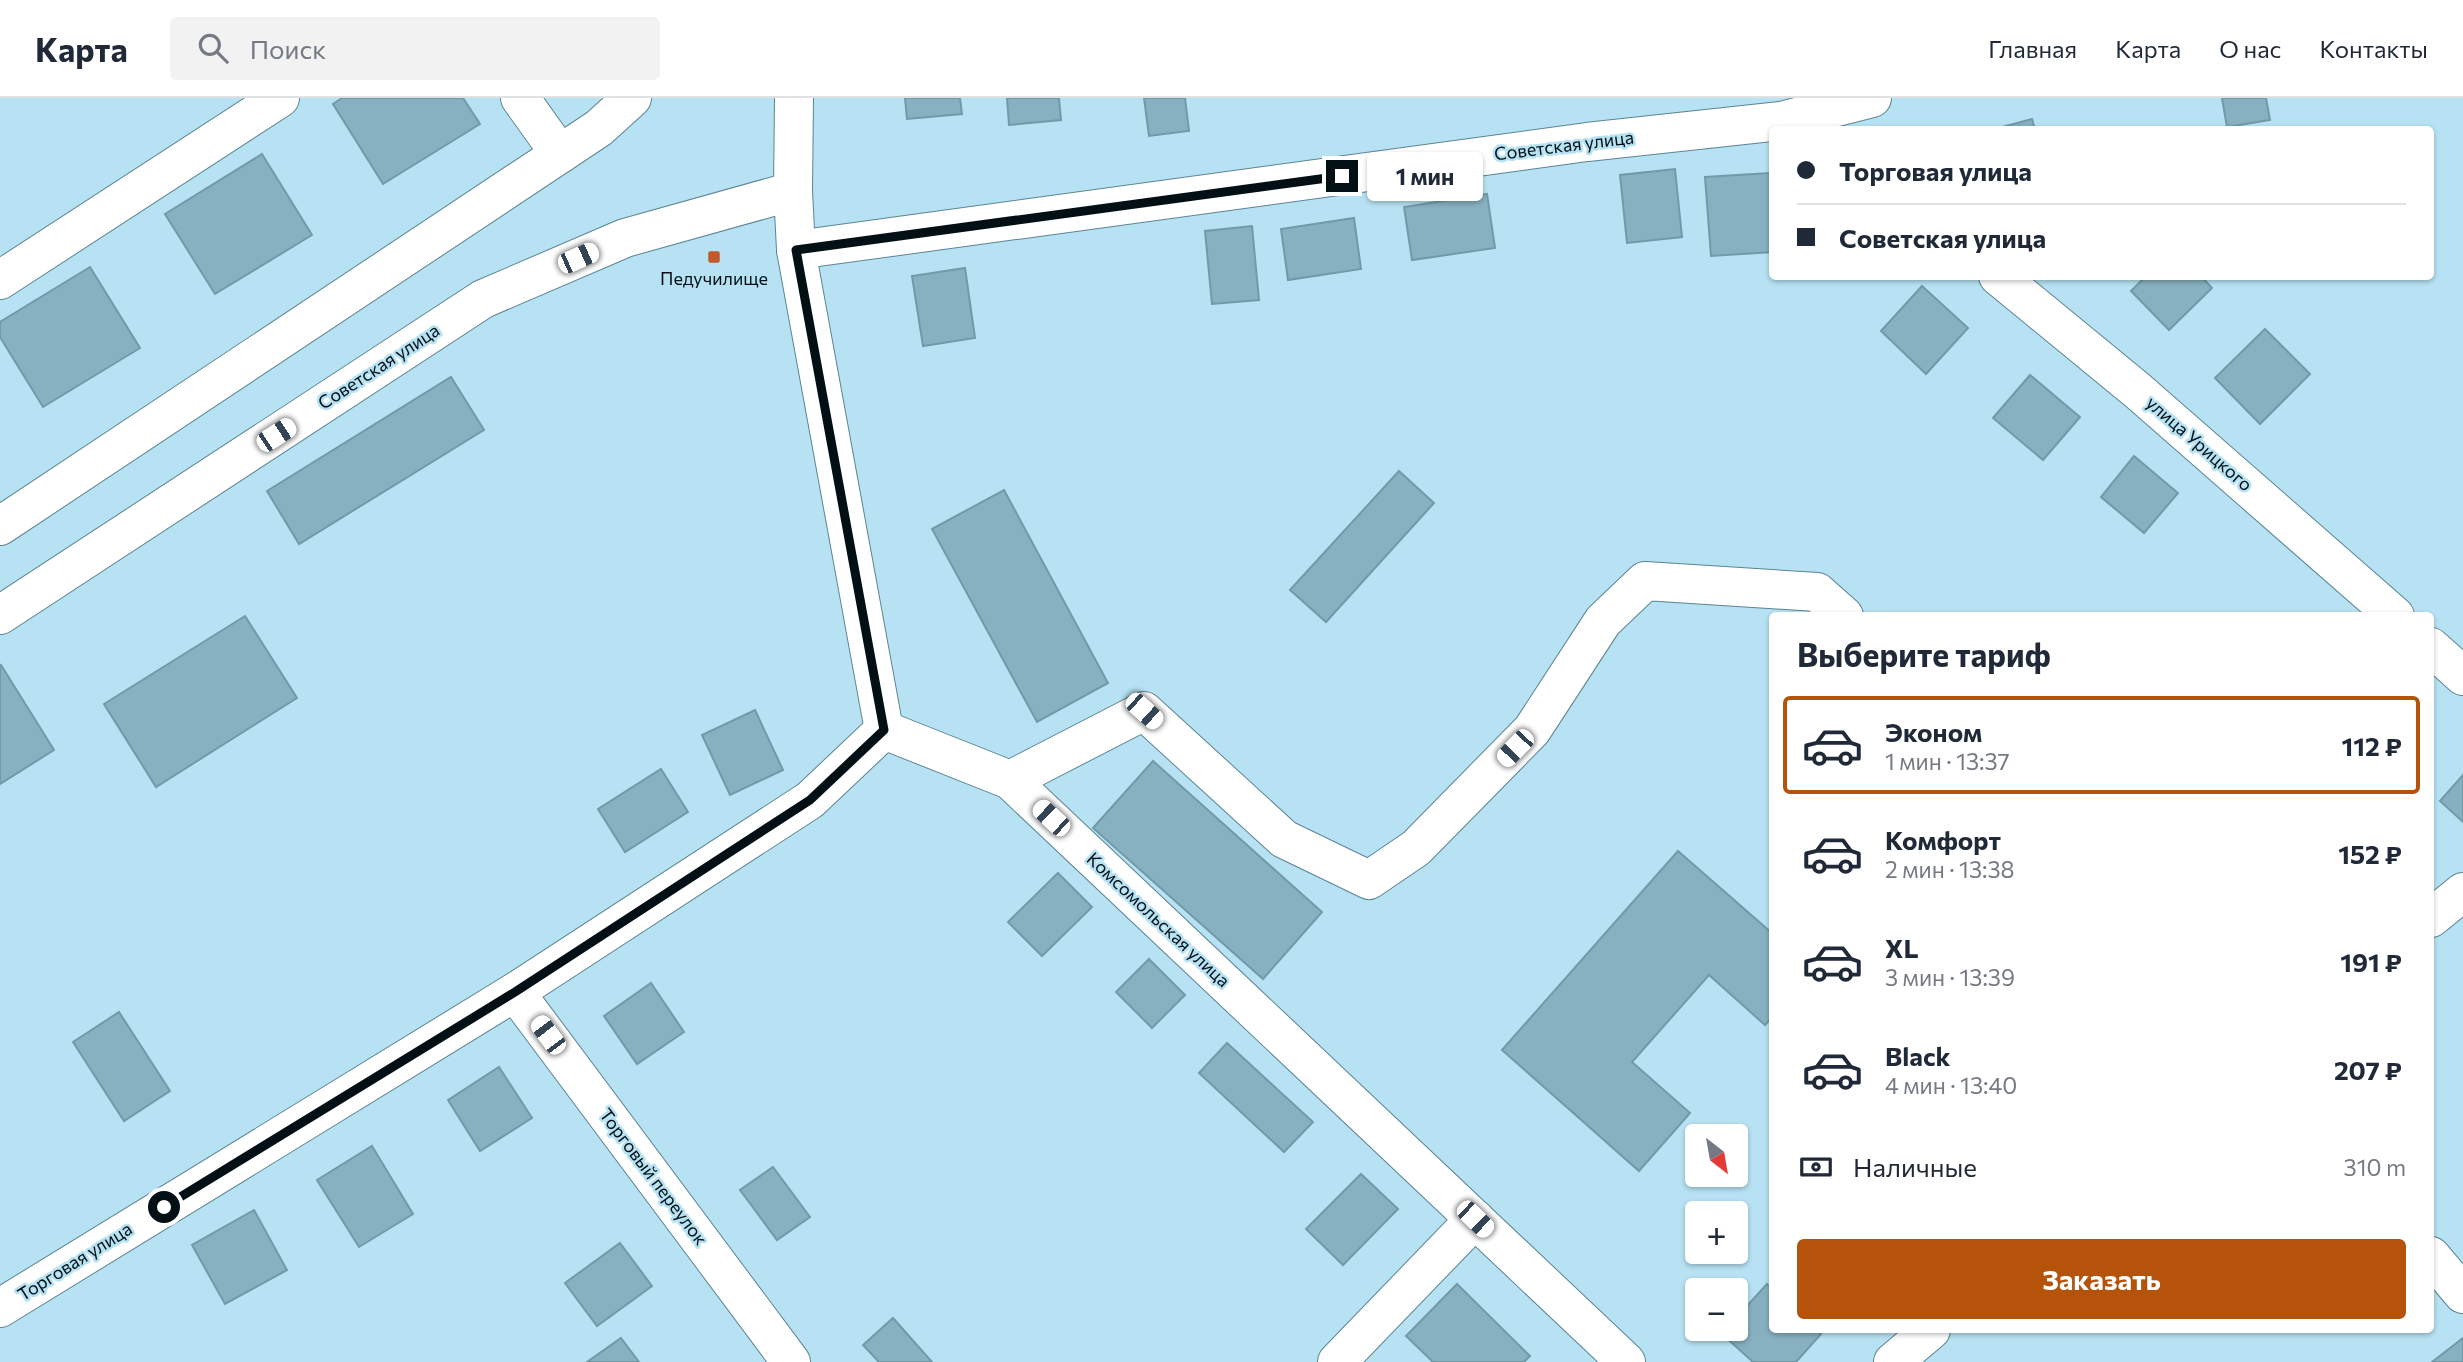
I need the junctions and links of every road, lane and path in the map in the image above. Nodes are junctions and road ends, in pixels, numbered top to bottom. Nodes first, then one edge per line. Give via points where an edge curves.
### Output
1 (280, 98) edge
2 (520, 98) edge
3 (632, 98) edge
4 (794, 98) edge
5 (1872, 98) edge
6 (1787, 125) edge
7 (1769, 127) edge
8 (560, 154) junction
9 (793, 191) junction
10 (796, 250) junction
11 (0, 280) edge
12 (2003, 280) edge
13 (0, 526) edge
14 (1840, 612) edge
15 (2390, 612) edge
16 (0, 615) edge
17 (2434, 650) edge
18 (2463, 676) edge
19 (884, 730) junction
20 (1010, 780) junction
21 (2463, 892) edge
22 (2434, 916) edge
23 (515, 992) junction
24 (1475, 1219) junction
25 (2434, 1260) edge
26 (2463, 1294) edge
27 (0, 1308) edge
28 (1927, 1333) edge
29 (791, 1362) edge
30 (1336, 1362) edge
31 (1626, 1362) edge
32 (1893, 1362) edge

1 - 11 street
2 - 8 street
3 - 8 street
4 - 9 street
5 - 6 street, Советская улица
7 - 10 street, Советская улица via 1587,142
8 - 13 street
9 - 10 street
9 - 16 street, Советская улица via 625,238 483,299
10 - 19 street
12 - 15 street, улица Урицкого via 2138,391
14 - 20 street via 1817,592 1645,581 1603,621 1532,730 1416,848 1369,880 1284,839 1144,711
17 - 18 street
19 - 20 street, Комсомольская улица
19 - 23 street, Торговая улица via 810,800
20 - 24 street, Комсомольская улица
21 - 22 street
23 - 27 street, Торговая улица
23 - 29 street, Торговый переулок
24 - 30 street
24 - 31 street, Комсомольская улица
25 - 26 street
28 - 32 street

